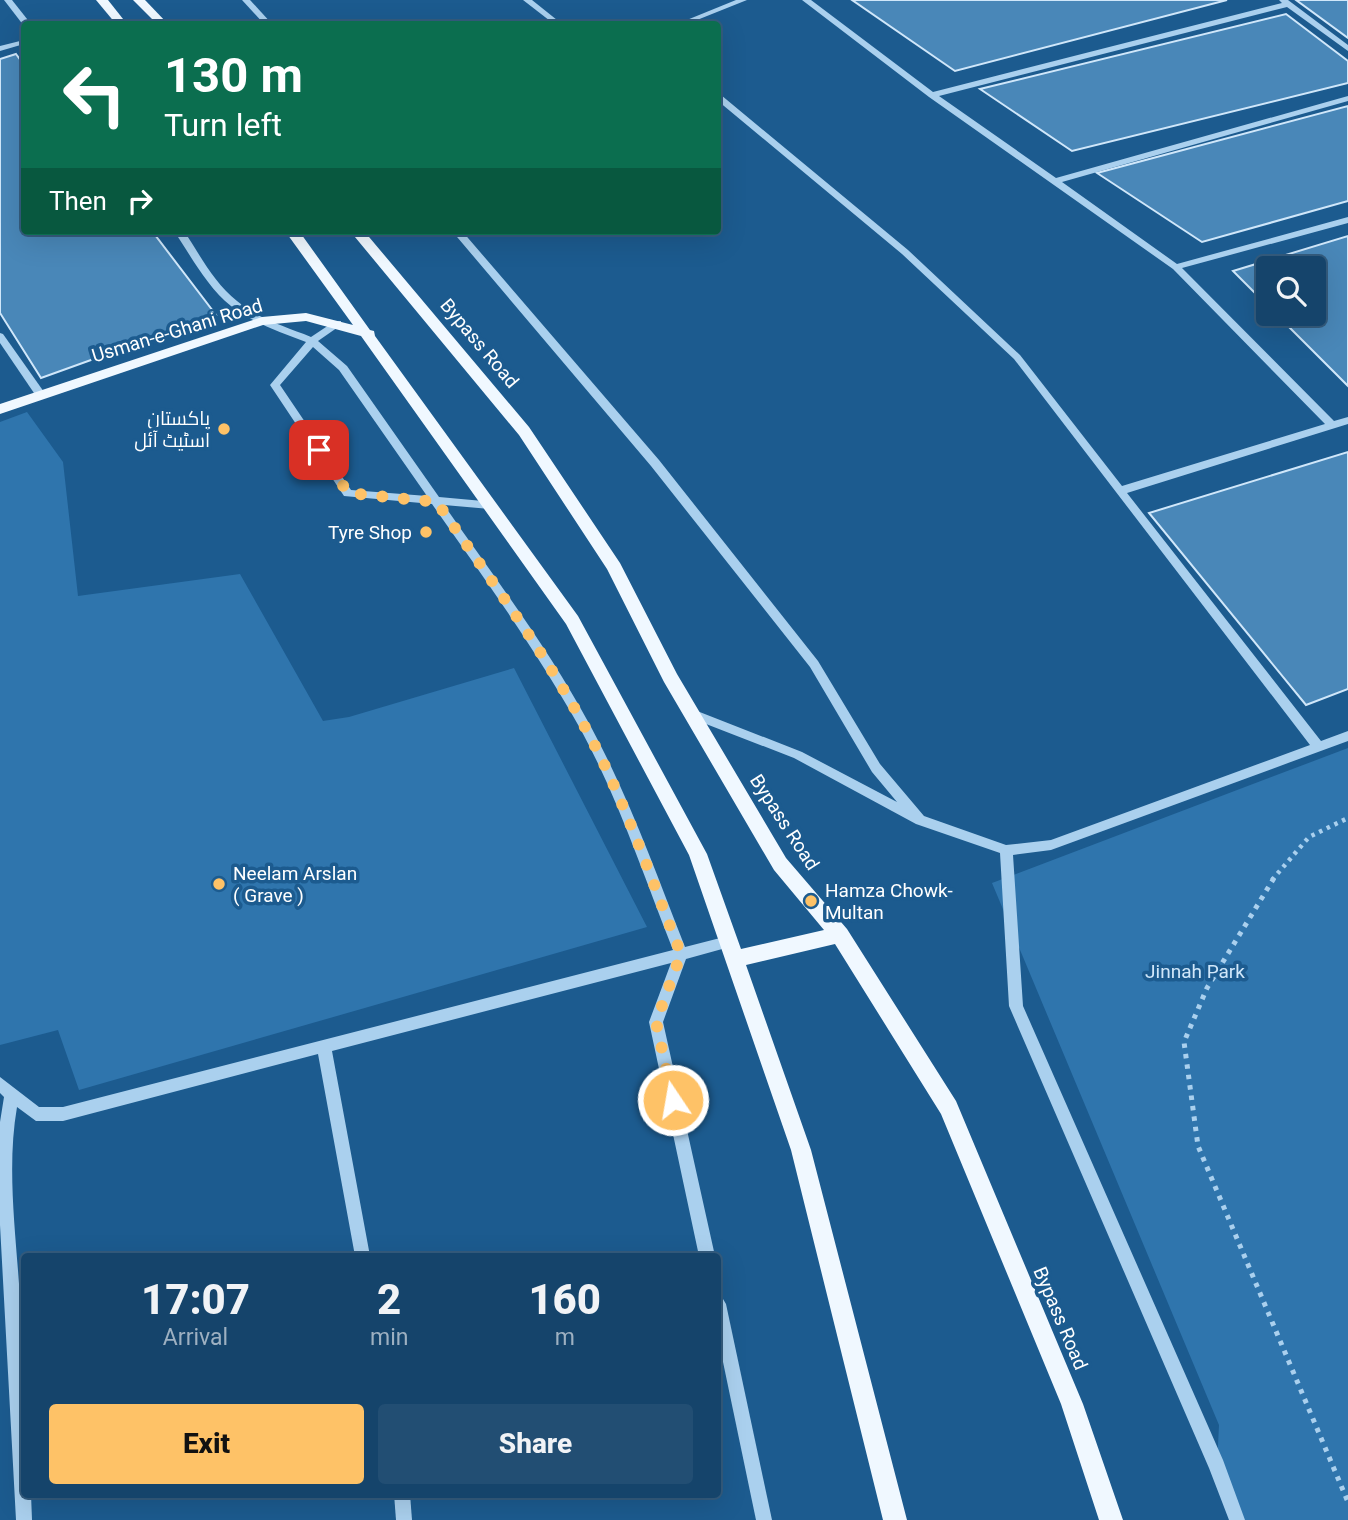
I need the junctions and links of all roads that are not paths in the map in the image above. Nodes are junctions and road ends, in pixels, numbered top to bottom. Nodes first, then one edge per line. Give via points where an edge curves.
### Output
1 (8, 0) edge
2 (102, 0) edge
3 (139, 0) edge
4 (246, 0) edge
5 (527, 0) edge
6 (743, 0) edge
7 (806, 0) edge
8 (1286, 2) edge
9 (25, 21) edge
10 (120, 21) edge
11 (160, 21) edge
12 (265, 21) edge
13 (554, 21) edge
14 (689, 21) edge
15 (21, 43) edge
16 (0, 50) edge
17 (1348, 50) edge
18 (932, 95) junction
19 (1348, 98) edge
20 (721, 99) edge
21 (1053, 182) junction
22 (1348, 220) edge
23 (182, 235) edge
24 (295, 235) edge
25 (360, 235) edge
26 (460, 235) edge
27 (1176, 267) junction
28 (262, 321) junction
29 (338, 323) junction
30 (369, 334) junction
31 (0, 336) edge
32 (312, 341) junction
33 (40, 394) junction
34 (0, 409) edge
35 (1348, 421) edge
36 (1332, 425) junction
37 (1120, 491) junction
38 (437, 502) junction
39 (490, 505) junction
40 (692, 714) junction
41 (1348, 736) edge
42 (1319, 748) junction
43 (920, 820) junction
44 (1006, 850) junction
45 (840, 935) junction
46 (731, 951) junction
47 (681, 954) junction
48 (324, 1048) junction
49 (6, 1089) edge
50 (362, 1253) edge
51 (706, 1253) edge
52 (721, 1318) edge
53 (7, 1340) edge
54 (21, 1488) edge
55 (22, 1498) edge
56 (402, 1498) edge
57 (24, 1520) edge
58 (404, 1520) edge
59 (764, 1520) edge
60 (895, 1520) edge
61 (1111, 1520) edge
62 (1237, 1520) edge

1 - 9 street
2 - 10 main road
3 - 11 main road
4 - 12 street
5 - 13 street
6 - 14 street
7 - 18 street
8 - 17 street
8 - 18 street
15 - 16 street
18 - 21 street
19 - 21 street
20 - 37 street via 905,252 1017,357
21 - 27 street
22 - 27 street
23 - 28 street via 223,295
24 - 30 main road
25 - 40 main road, Bypass Road via 524,431 614,567
26 - 43 street via 655,463 814,664 876,768
27 - 36 street
28 - 29 main road, Usman-e-Ghani Road via 306,317
28 - 32 street
28 - 33 main road, Usman-e-Ghani Road
29 - 30 main road, Usman-e-Ghani Road
29 - 32 street
30 - 39 main road
31 - 33 street
32 - 38 street via 356,384
32 - 38 street via 275,385 348,493
33 - 34 main road, Usman-e-Ghani Road
35 - 36 street
36 - 37 street
37 - 42 street
38 - 39 street
38 - 47 street via 544,656 587,730
39 - 46 main road via 572,620 698,854
40 - 43 street via 798,755
40 - 45 main road, Bypass Road via 780,864
41 - 42 street
42 - 44 street via 1051,845
43 - 44 street
44 - 62 street via 1016,1006
45 - 46 main road
45 - 61 main road, Bypass Road via 949,1108 1072,1404
46 - 47 street
46 - 60 main road via 801,1150
47 - 48 street
47 - 51 street via 656,1022
48 - 49 street via 63,1114 36,1114
48 - 50 street
49 - 53 street
52 - 59 street
53 - 54 street
55 - 57 street
56 - 58 street

